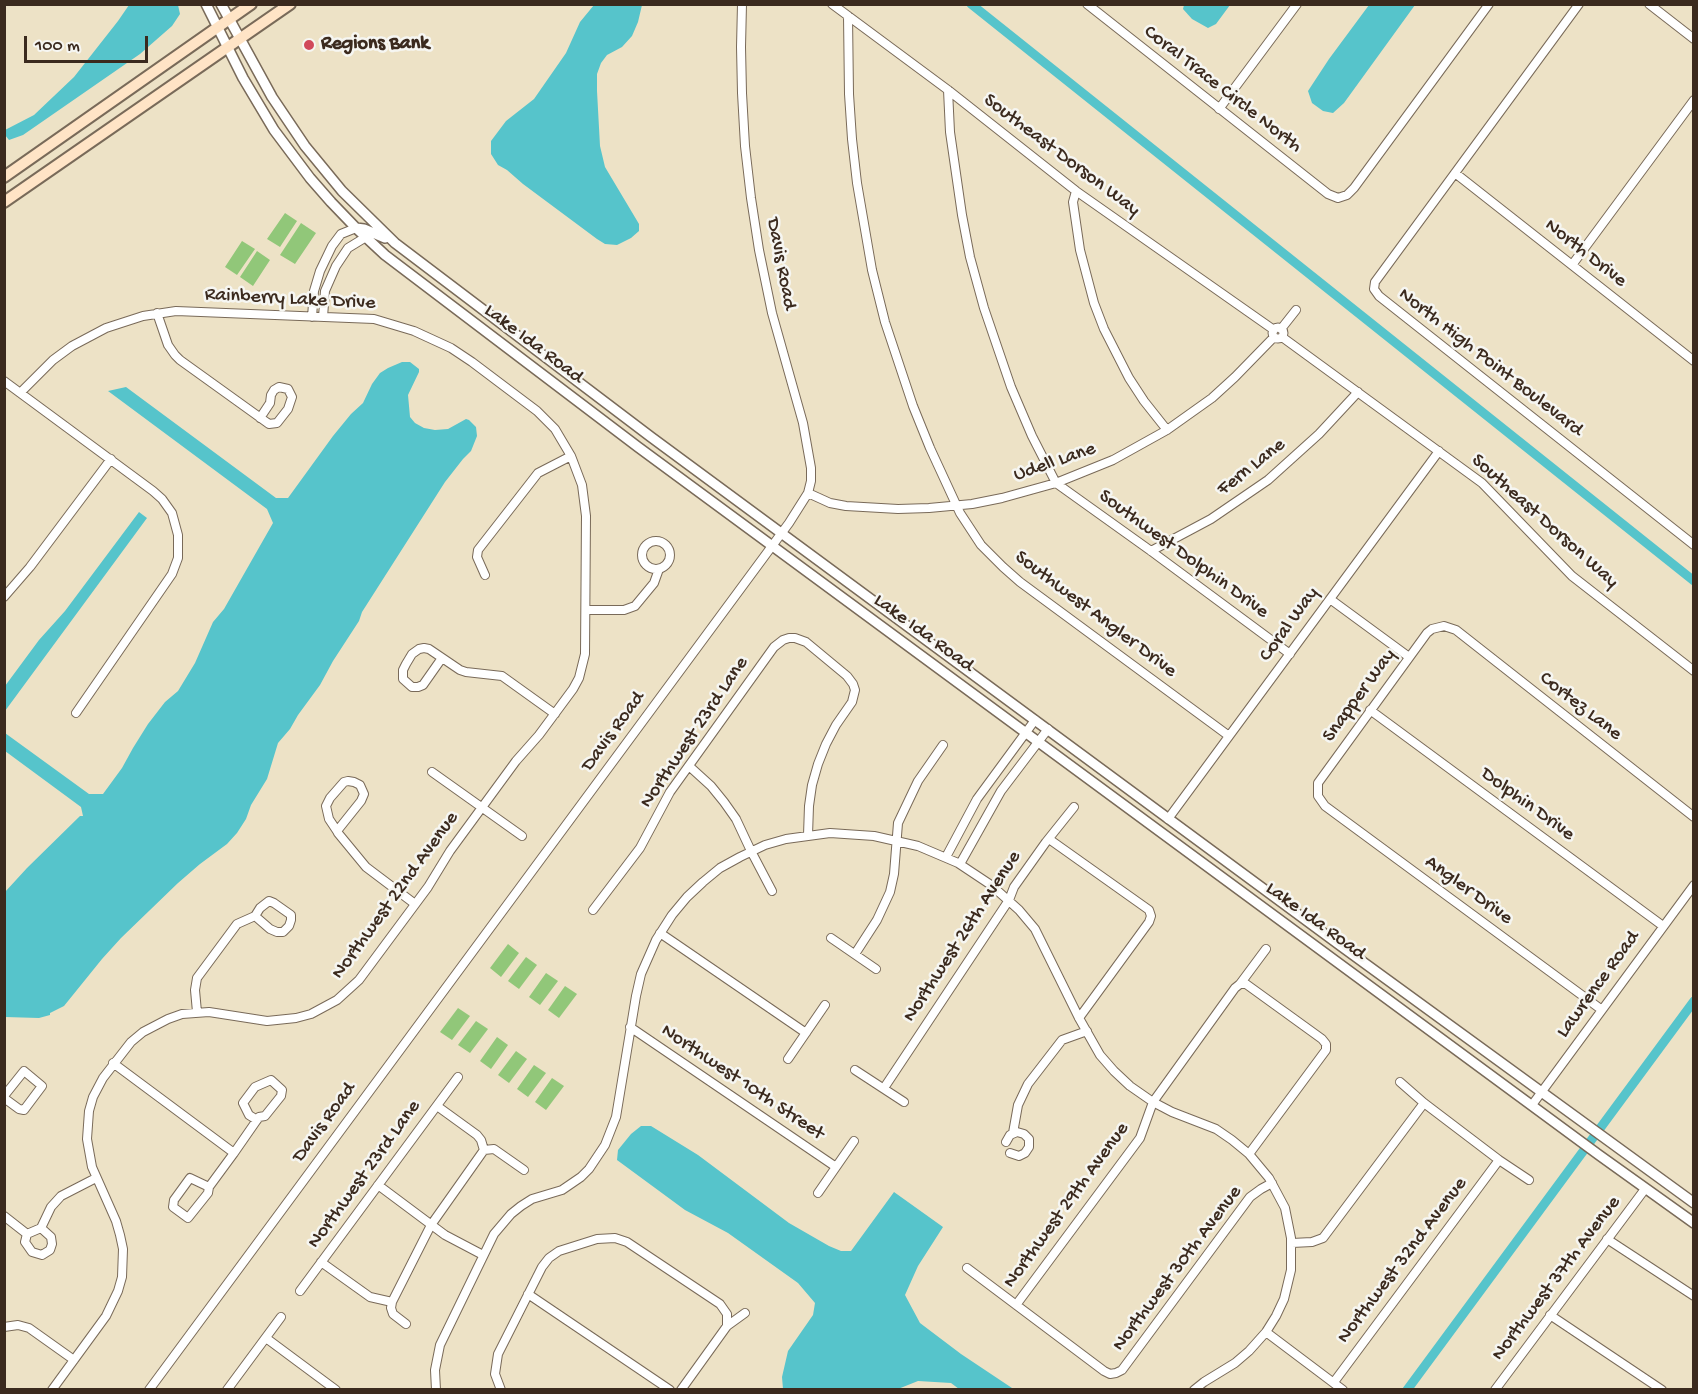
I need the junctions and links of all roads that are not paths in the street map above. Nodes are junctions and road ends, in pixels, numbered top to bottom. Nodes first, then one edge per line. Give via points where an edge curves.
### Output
1 (206, 4) edge
2 (221, 4) edge
3 (251, 4) edge
4 (290, 4) edge
5 (742, 4) edge
6 (832, 4) edge
7 (1296, 4) edge
8 (1489, 4) edge
9 (1579, 4) edge
10 (1649, 4) edge
11 (1093, 6) edge
12 (848, 16) junction
13 (229, 20) junction
14 (218, 28) junction
15 (1694, 39) edge
16 (240, 40) junction
17 (228, 48) junction
18 (948, 90) junction
19 (1694, 100) edge
20 (1219, 109) junction
21 (1455, 173) junction
22 (4, 177) edge
23 (1076, 191) junction
24 (4, 202) edge
25 (356, 228) junction
26 (366, 237) junction
27 (395, 243) junction
28 (1572, 265) junction
29 (1296, 310) dead end
30 (157, 313) junction
31 (312, 316) junction
32 (323, 317) junction
33 (1278, 333) junction
34 (1694, 349) edge
35 (1691, 359) edge
36 (4, 381) edge
37 (560, 388) junction
38 (590, 391) junction
39 (1358, 392) junction
40 (20, 393) junction
41 (260, 418) junction
42 (1167, 430) junction
43 (1439, 452) junction
44 (572, 456) junction
45 (111, 459) junction
46 (1056, 483) junction
47 (808, 493) junction
48 (957, 506) junction
49 (782, 533) junction
50 (1694, 545) edge
51 (772, 546) junction
52 (1151, 551) junction
53 (659, 569) dead end
54 (485, 575) dead end
55 (4, 597) edge
56 (1330, 599) junction
57 (586, 610) junction
58 (1444, 626) joint
59 (1290, 654) junction
60 (1409, 657) junction
61 (442, 658) junction
62 (1694, 671) edge
63 (1370, 710) junction
64 (76, 713) dead end
65 (555, 714) junction
66 (1035, 720) junction
67 (1048, 729) junction
68 (1026, 732) junction
69 (1229, 736) junction
70 (1039, 742) junction
71 (943, 746) dead end
72 (689, 766) junction
73 (432, 772) dead end
74 (1318, 796) joint
75 (482, 807) junction
76 (1074, 807) dead end
77 (1694, 817) edge
78 (1168, 819) junction
79 (337, 831) junction
80 (808, 835) junction
81 (522, 836) dead end
82 (1049, 839) junction
83 (896, 840) junction
84 (750, 851) junction
85 (946, 857) junction
86 (960, 864) junction
87 (1694, 885) edge
88 (772, 891) dead end
89 (1009, 900) junction
90 (415, 904) junction
91 (593, 910) dead end
92 (255, 916) junction
93 (1663, 926) junction
94 (660, 933) junction
95 (831, 938) dead end
96 (1266, 949) dead end
97 (855, 954) junction
98 (876, 969) dead end
99 (1240, 984) junction
100 (825, 1005) dead end
101 (1602, 1010) junction
102 (196, 1012) junction
103 (1079, 1018) junction
104 (630, 1027) junction
105 (1087, 1031) junction
106 (806, 1033) junction
107 (788, 1059) dead end
108 (113, 1064) junction
109 (855, 1070) dead end
110 (458, 1077) dead end
111 (1400, 1082) dead end
112 (884, 1088) junction
113 (1541, 1092) junction
114 (4, 1097) edge
115 (904, 1102) dead end
116 (1153, 1102) junction
117 (1424, 1103) junction
118 (1532, 1105) junction
119 (436, 1106) junction
120 (257, 1120) junction
121 (1013, 1133) junction
122 (854, 1141) dead end
123 (1006, 1142) dead end
124 (484, 1150) junction
125 (234, 1153) junction
126 (1010, 1153) dead end
127 (1249, 1154) junction
128 (1499, 1160) junction
129 (836, 1167) junction
130 (524, 1170) dead end
131 (96, 1178) junction
132 (1529, 1180) dead end
133 (1272, 1183) junction
134 (378, 1185) junction
135 (209, 1187) junction
136 (1645, 1189) junction
137 (818, 1193) dead end
138 (1694, 1203) edge
139 (4, 1216) edge
140 (1694, 1223) edge
141 (431, 1225) junction
142 (41, 1228) junction
143 (27, 1234) junction
144 (1607, 1239) junction
145 (1292, 1243) junction
146 (483, 1255) junction
147 (321, 1262) junction
148 (967, 1268) dead end
149 (300, 1292) dead end
150 (528, 1294) junction
151 (1694, 1296) edge
152 (392, 1302) junction
153 (1016, 1305) junction
154 (745, 1313) dead end
155 (1550, 1315) junction
156 (281, 1317) dead end
157 (406, 1324) dead end
158 (727, 1326) junction
159 (4, 1327) edge
160 (1266, 1332) junction
161 (266, 1338) junction
162 (74, 1360) junction
163 (1334, 1382) junction
164 (52, 1389) edge
165 (149, 1389) edge
166 (227, 1389) edge
167 (336, 1389) edge
168 (436, 1389) edge
169 (501, 1389) edge
170 (670, 1389) edge
171 (681, 1389) edge
172 (1194, 1389) edge
173 (1343, 1389) edge
174 (1495, 1389) edge
175 (1662, 1389) edge

1 - 14 street, Lake Ida Road
2 - 13 street, Lake Ida Road
3 - 13 main road
4 - 16 main road
5 - 47 street, Davis Road via 742,93 751,198 772,313 803,423 811,468
6 - 12 street, Southeast Dorson Way
7 - 20 street
8 - 20 street, Coral Trace Circle North via 1347,195 1338,198 1328,194
9 - 21 street, North High Point Boulevard
10 - 15 street
11 - 20 street, Coral Trace Circle North
12 - 18 street, Southeast Dorson Way
12 - 48 street, Southwest Angler Drive via 852,139 872,270 913,406
13 - 14 main road
13 - 16 street, Lake Ida Road
14 - 17 street, Lake Ida Road
14 - 22 main road
16 - 17 main road
16 - 27 street, Lake Ida Road via 287,121 322,168
17 - 24 main road
17 - 25 street, Lake Ida Road via 274,130 310,178
18 - 23 street, Southeast Dorson Way
18 - 46 street via 962,215 984,308 1011,387
19 - 28 street
21 - 28 street, North Drive
21 - 50 street, North High Point Boulevard via 1375,282 1374,289
23 - 33 street, Southeast Dorson Way
23 - 42 street via 1073,202 1080,250 1094,303 1129,378
25 - 26 street, Lake Ida Road
25 - 27 street
25 - 31 street via 341,234 332,246 314,291
26 - 32 street via 348,248 336,266 325,291
26 - 37 street, Lake Ida Road
27 - 38 street, Lake Ida Road
28 - 35 street, North Drive
29 - 33 street, Udell Lane
30 - 31 street, Rainberry Lake Drive
30 - 40 street, Rainberry Lake Drive via 106,328 72,346
30 - 41 street via 175,355
31 - 32 street, Rainberry Lake Drive
32 - 44 street, Rainberry Lake Drive via 374,319 451,348 537,411 555,429
33 - 39 street, Southeast Dorson Way
33 - 42 street, Udell Lane via 1227,384
34 - 35 street
36 - 40 street
37 - 38 street via 574,393
37 - 51 street, Lake Ida Road
38 - 49 street, Lake Ida Road
39 - 43 street, Southeast Dorson Way
39 - 52 street, Fern Lane via 1268,480 1211,519
40 - 45 street
41 - 41 street via 269,424 278,423 292,397 288,389 274,390
42 - 46 street, Udell Lane via 1113,460
43 - 56 street, Coral Way
43 - 62 street, Southeast Dorson Way via 1486,487 1572,576
44 - 54 street via 533,478 478,550
44 - 57 street, Northwest 22nd Avenue via 585,507
45 - 55 street
45 - 64 street via 153,491 172,513 178,558 172,574
46 - 48 street, Udell Lane
46 - 52 street, Southwest Dolphin Drive
47 - 48 street, Udell Lane via 830,502 867,508
47 - 49 street, Davis Road
48 - 69 street, Southwest Angler Drive via 972,532 1002,567
49 - 51 street, Davis Road
49 - 66 street, Lake Ida Road
51 - 68 street, Lake Ida Road
51 - 165 street, Davis Road
52 - 59 street, Southwest Dolphin Drive
53 - 57 street via 654,583 635,606 624,610
56 - 59 street, Coral Way
56 - 60 street
57 - 65 street, Northwest 22nd Avenue via 583,666
58 - 60 street, Snapper Way via 1427,633
58 - 77 street, Cortez Lane via 1456,630
59 - 69 street, Coral Way
60 - 63 street, Snapper Way
61 - 61 street via 429,649 419,649 406,664 403,679 412,687 423,685
61 - 65 street via 466,672 502,676
63 - 74 street, Snapper Way via 1321,778
63 - 93 street, Dolphin Drive
65 - 75 street, Northwest 22nd Avenue
66 - 67 street, Lake Ida Road
66 - 68 street
67 - 70 street
67 - 78 street, Lake Ida Road
68 - 70 street, Lake Ida Road
68 - 85 street via 978,799
69 - 78 street, Coral Way
70 - 86 street via 1001,791
70 - 118 street, Lake Ida Road
71 - 83 street via 907,802
72 - 80 street, Northwest 23rd Lane via 774,647 789,638 806,642 847,676 853,684 854,696 818,764 812,784
72 - 84 street via 724,802
72 - 91 street, Northwest 23rd Lane via 640,848
73 - 75 street
74 - 101 street, Angler Drive via 1325,806
75 - 81 street
75 - 90 street, Northwest 22nd Avenue
76 - 82 street, Northwest 26th Avenue
78 - 113 street, Lake Ida Road
79 - 79 street via 326,806 344,782 354,782 364,794
79 - 90 street via 366,867
80 - 83 street via 853,833
80 - 84 street
82 - 89 street, Northwest 26th Avenue via 1014,886
82 - 103 street via 1149,910 1151,916
83 - 85 street
83 - 97 street via 894,874 885,903
84 - 88 street
84 - 94 street via 703,882
85 - 86 street
86 - 89 street
87 - 93 street, Lawrence Road
89 - 103 street via 1035,929
89 - 112 street, Northwest 26th Avenue
90 - 102 street, Northwest 22nd Avenue via 358,980 324,1008 282,1021
92 - 92 street via 269,901 291,915 291,920 283,932 277,932
92 - 102 street via 237,924 197,978
93 - 101 street, Lawrence Road
94 - 104 street via 641,974
94 - 106 street
95 - 97 street
96 - 99 street, Northwest 29th Avenue
97 - 98 street
99 - 116 street, Northwest 29th Avenue
99 - 127 street via 1246,984 1326,1044 1326,1050
100 - 106 street
101 - 113 street, Lawrence Road
102 - 108 street, Northwest 22nd Avenue via 168,1018 143,1032
103 - 105 street
104 - 129 street, Northwest 10th Street
104 - 146 street via 615,1117 598,1158 572,1184 532,1199 511,1214
105 - 116 street via 1114,1071
105 - 121 street via 1062,1041 1028,1084 1018,1106
106 - 107 street
108 - 125 street
108 - 131 street, Northwest 22nd Avenue via 93,1097 87,1125 88,1153
109 - 112 street
110 - 119 street, Northwest 23rd Lane
111 - 117 street
112 - 115 street
113 - 118 street, Lawrence Road
113 - 138 street, Lake Ida Road
114 - 114 street via 24,1071 42,1086 24,1110
116 - 127 street via 1216,1130
116 - 153 street, Northwest 29th Avenue via 1140,1138
117 - 128 street
117 - 145 street via 1323,1238
118 - 136 street, Lake Ida Road
119 - 124 street via 477,1135
119 - 134 street, Northwest 23rd Lane
120 - 120 street via 281,1096 282,1090 271,1080 255,1087 243,1103
120 - 125 street
121 - 123 street
121 - 126 street via 1024,1134 1029,1147 1022,1155
122 - 129 street, Northwest 10th Street
124 - 130 street via 494,1149
124 - 141 street
125 - 135 street
127 - 133 street
128 - 132 street
128 - 163 street, Northwest 32nd Avenue
129 - 137 street, Northwest 10th Street
131 - 142 street via 61,1196 51,1206
131 - 162 street, Northwest 22nd Avenue via 120,1235 122,1277 106,1317
133 - 145 street via 1285,1208
133 - 153 street, Northwest 30th Avenue via 1250,1197 1116,1373 1104,1371
134 - 141 street
134 - 147 street, Northwest 23rd Lane
135 - 135 street via 190,1178 173,1207 188,1218
136 - 140 street, Lake Ida Road
136 - 144 street, Northwest 37th Avenue
139 - 143 street
141 - 146 street
141 - 152 street
142 - 143 street
142 - 143 street via 51,1237 52,1245 42,1256 32,1252 25,1242
144 - 151 street
144 - 155 street, Northwest 37th Avenue
145 - 160 street via 1289,1282
146 - 168 street via 440,1345
147 - 149 street, Northwest 23rd Lane
147 - 152 street via 370,1297
148 - 153 street
150 - 158 street via 554,1254 603,1238 615,1238 720,1304 727,1314
150 - 169 street via 496,1361 495,1374
150 - 170 street
152 - 157 street via 393,1314
154 - 158 street
155 - 174 street, Northwest 37th Avenue
155 - 175 street
156 - 161 street
158 - 171 street
159 - 162 street via 29,1328
160 - 163 street
160 - 172 street via 1235,1363
161 - 166 street
161 - 167 street
162 - 164 street, Northwest 22nd Avenue
163 - 173 street

